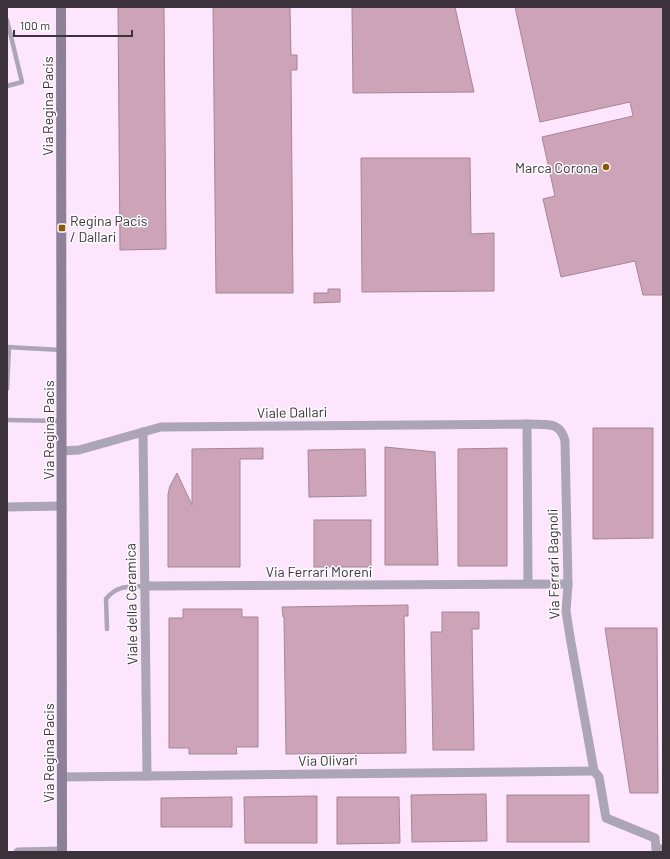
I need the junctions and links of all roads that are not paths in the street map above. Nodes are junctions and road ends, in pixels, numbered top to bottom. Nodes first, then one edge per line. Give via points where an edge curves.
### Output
1 (61, 7) edge
2 (7, 20) edge
3 (7, 86) edge
4 (8, 348) edge
5 (61, 350) junction
6 (7, 389) edge
7 (7, 420) edge
8 (61, 421) junction
9 (527, 424) junction
10 (142, 432) junction
11 (61, 451) junction
12 (62, 506) junction
13 (7, 507) edge
14 (528, 584) junction
15 (568, 584) junction
16 (144, 586) junction
17 (107, 629) dead end
18 (594, 771) junction
19 (146, 776) junction
20 (62, 777) junction
21 (663, 849) edge
22 (18, 852) edge
23 (62, 852) edge

1 - 5 street, Via Regina Pacis
2 - 3 lane via 22,82
4 - 5 lane
4 - 6 lane
5 - 8 street, Via Regina Pacis
7 - 8 lane
8 - 11 street, Via Regina Pacis
9 - 10 street, Viale Dallari via 161,427
9 - 14 street, Via Ferrari Bagnoli
9 - 15 street, Via Ferrari Bagnoli via 553,425 560,429 565,441
10 - 11 street, Viale Dallari via 79,450
10 - 16 street, Viale della Ceramica
11 - 12 street, Via Regina Pacis
12 - 13 street
12 - 20 street, Via Regina Pacis
14 - 15 street, Via Ferrari Moreni
14 - 16 street, Via Ferrari Moreni
15 - 18 street, Via Ferrari Bagnoli via 566,611
16 - 17 lane, Via Ferrari Moreni via 117,588 110,593 106,599
16 - 19 street, Viale della Ceramica
18 - 19 street, Via Olivari
18 - 21 street, Via Ferrari Bagnoli via 599,777 606,818 655,838 656,849
19 - 20 street, Via Olivari
20 - 23 street, Via Regina Pacis
22 - 23 street

